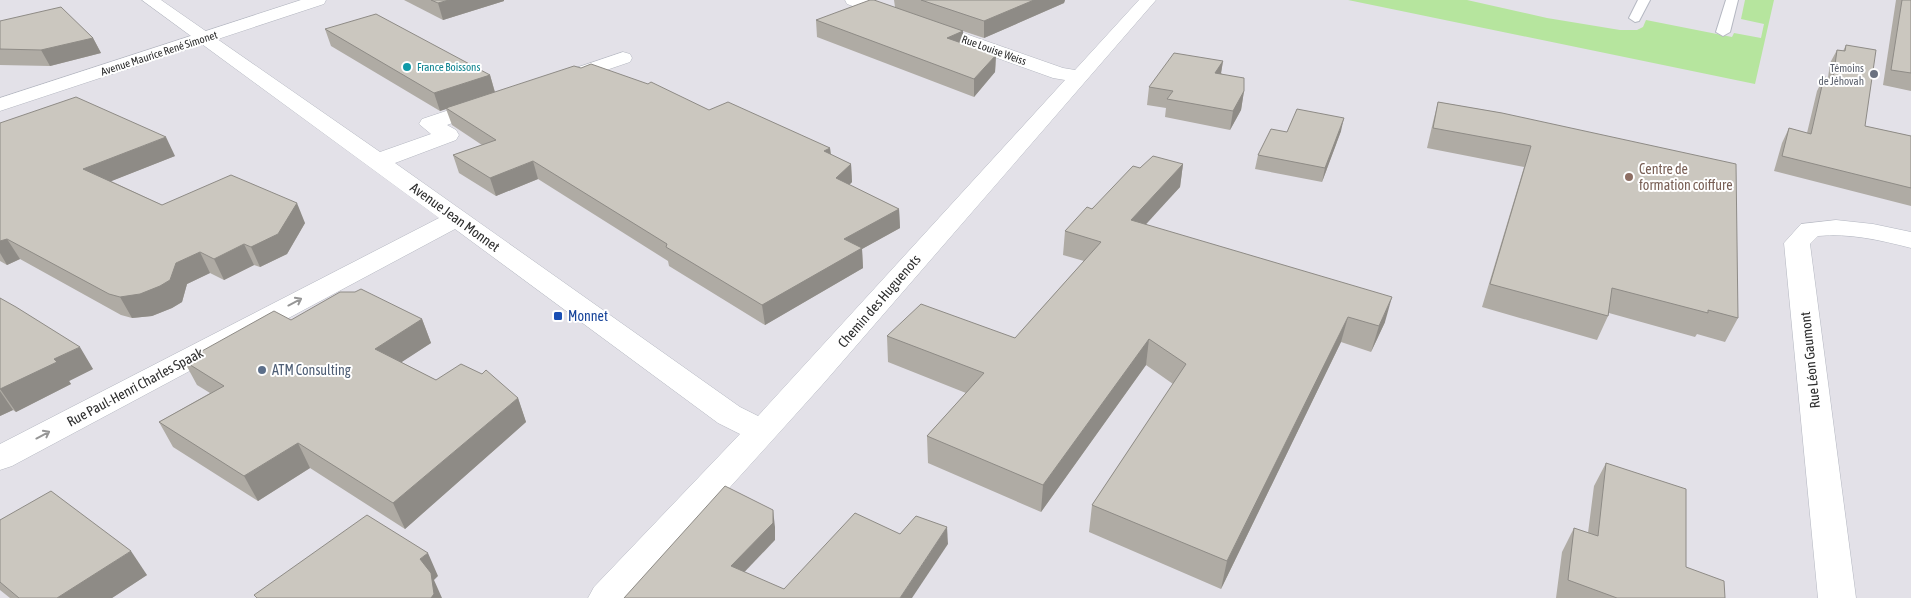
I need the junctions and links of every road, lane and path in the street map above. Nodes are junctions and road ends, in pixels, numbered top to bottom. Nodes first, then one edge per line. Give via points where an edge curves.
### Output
1 (150, 0) edge
2 (318, 0) edge
3 (853, 0) edge
4 (1148, 0) edge
5 (1644, 0) edge
6 (1732, 0) edge
7 (1635, 18) dead end
8 (1723, 32) dead end
9 (204, 38) junction
10 (623, 58) dead end
11 (1079, 76) junction
12 (540, 86) edge
13 (503, 98) edge
14 (0, 105) edge
15 (378, 161) junction
16 (457, 218) junction
17 (1911, 240) edge
18 (762, 430) junction
19 (0, 458) edge
20 (607, 598) edge
21 (1837, 598) edge

1 - 9 street, Avenue Jean Monnet
2 - 9 street, Avenue Maurice René Simonet
3 - 11 street, Rue Louise Weiss via 1060,74
4 - 11 street, Chemin des Huguenots
5 - 7 lane
6 - 8 lane
9 - 14 street, Avenue Maurice René Simonet
9 - 15 street, Avenue Jean Monnet
10 - 12 street
11 - 18 street, Chemin des Huguenots
13 - 15 street via 430,124 448,135
15 - 16 street, Avenue Jean Monnet
16 - 18 street, Avenue Jean Monnet via 729,415
19 -> 16 street, Rue Paul-Henri Charles Spaak
17 - 21 street, Rue Léon Gaumont via 1870,230 1834,226 1810,229 1797,243
18 - 20 street, Chemin des Huguenots

